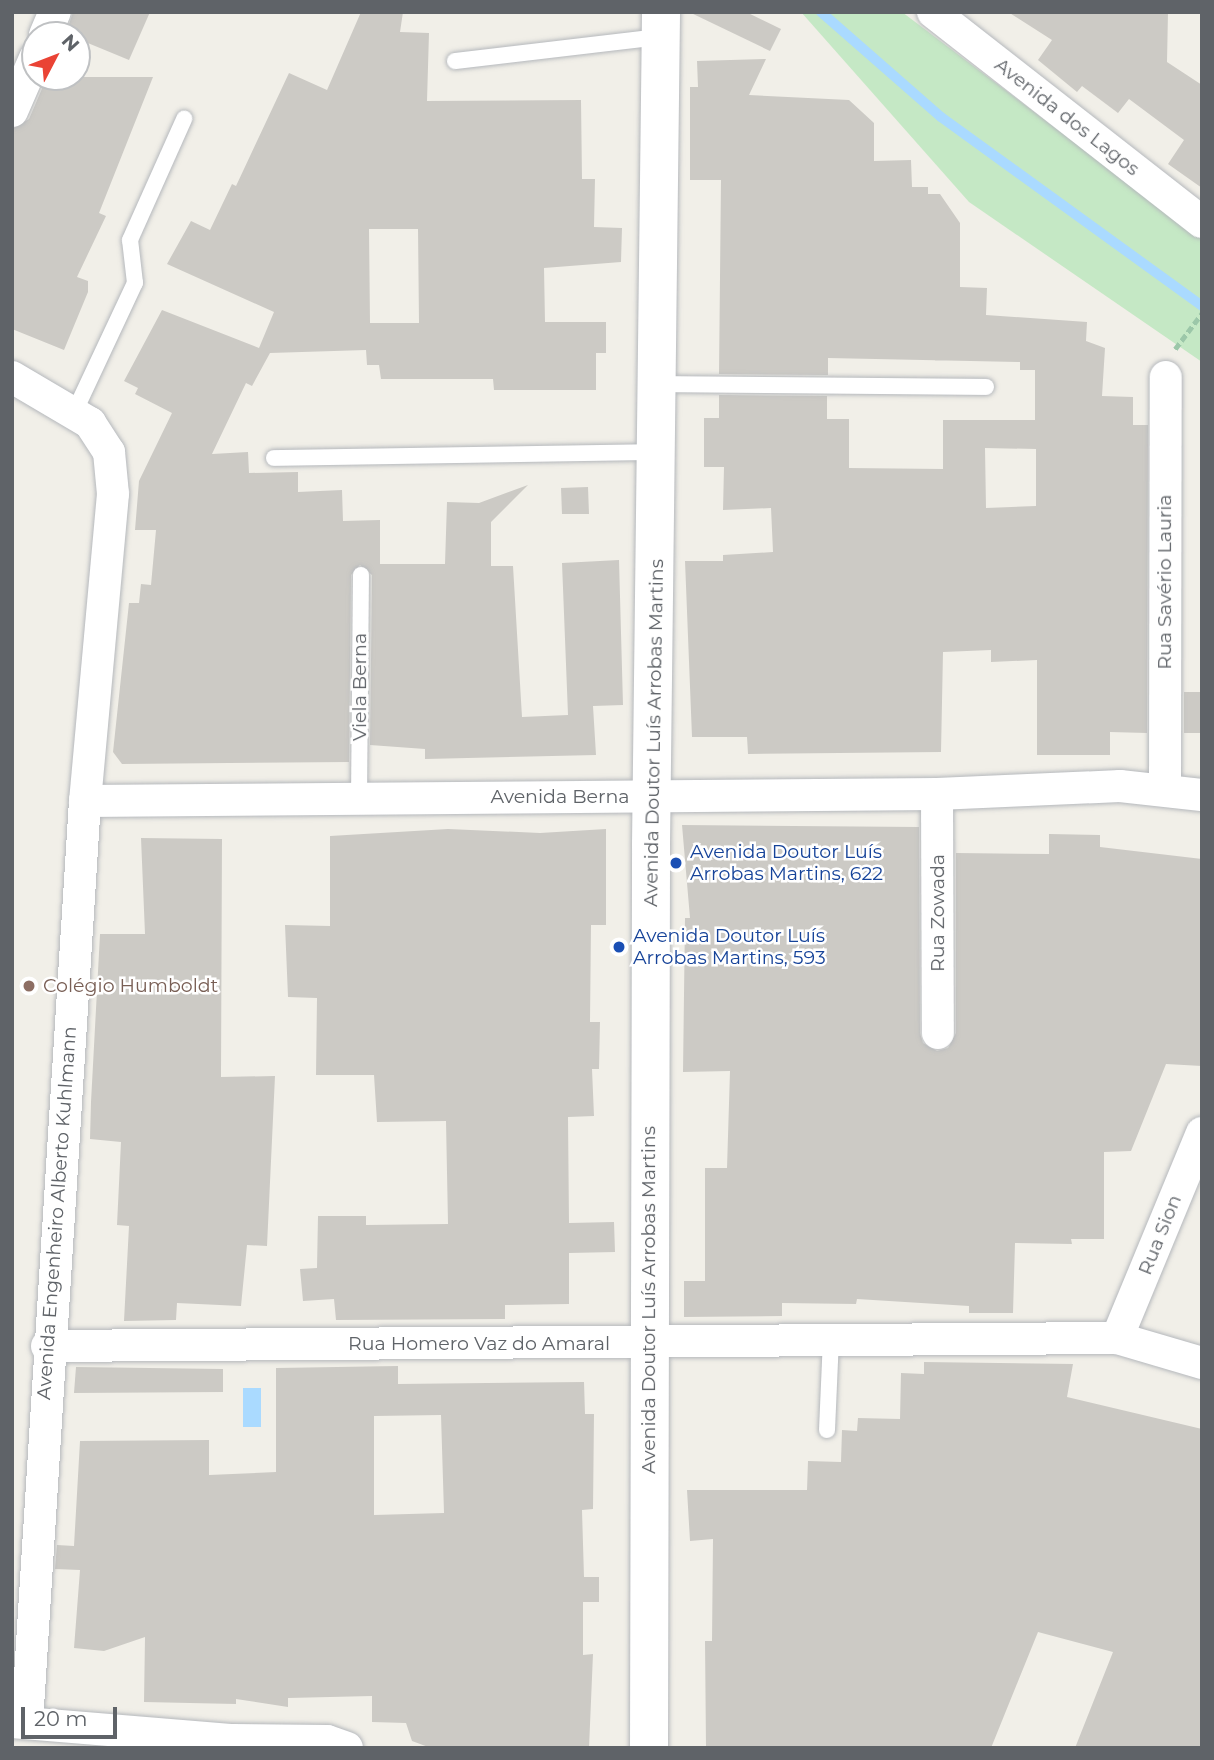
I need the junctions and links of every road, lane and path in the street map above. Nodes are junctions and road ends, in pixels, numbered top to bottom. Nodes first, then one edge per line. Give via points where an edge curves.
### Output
1 (937, 13) edge
2 (661, 24) edge
3 (455, 61) dead end
4 (21, 90) edge
5 (12, 111) edge
6 (184, 119) dead end
7 (1202, 222) edge
8 (1202, 313) edge
9 (1194, 324) dead end
10 (12, 377) edge
11 (1166, 377) dead end
12 (657, 384) junction
13 (986, 387) dead end
14 (74, 413) junction
15 (656, 452) junction
16 (274, 458) dead end
17 (361, 576) dead end
18 (1165, 788) junction
19 (937, 794) junction
20 (1202, 795) edge
21 (652, 796) junction
22 (359, 799) junction
23 (85, 801) junction
24 (938, 1033) dead end
25 (1202, 1133) edge
26 (831, 1338) junction
27 (1117, 1338) junction
28 (649, 1343) junction
29 (47, 1346) junction
30 (1202, 1363) edge
31 (827, 1430) dead end
32 (19, 1722) edge
33 (232, 1744) edge
34 (347, 1748) edge
35 (649, 1748) edge

1 - 7 street, Avenida dos Lagos
2 - 3 lane
2 - 12 street, Avenida Doutor Luís Arrobas Martins
4 - 5 street
6 - 14 lane via 131,240 135,283
8 - 9 path
10 - 14 street, Avenida Engenheiro Alberto Kuhlmann
11 - 18 street, Rua Savério Lauria
12 - 13 lane
12 - 15 street, Avenida Doutor Luís Arrobas Martins
14 - 23 street, Avenida Engenheiro Alberto Kuhlmann via 90,423 109,452 113,495
15 - 16 lane
15 - 21 street, Avenida Doutor Luís Arrobas Martins
17 - 22 lane, Viela Berna
18 - 19 street, Avenida Berna
18 - 20 street, Avenida Berna
19 - 21 street, Avenida Berna
19 - 24 street, Rua Zowada
21 - 22 street, Avenida Berna
21 - 28 street, Avenida Doutor Luís Arrobas Martins
22 - 23 street, Avenida Berna
23 - 29 street, Avenida Engenheiro Alberto Kuhlmann
25 - 27 street, Rua Sion
26 - 27 street, Rua Homero Vaz do Amaral
26 - 28 street, Rua Homero Vaz do Amaral
26 - 31 lane
27 - 30 street, Rua Homero Vaz do Amaral
28 - 29 street, Rua Homero Vaz do Amaral
28 - 35 street, Avenida Doutor Luís Arrobas Martins
29 - 32 street, Avenida Engenheiro Alberto Kuhlmann
32 - 33 street
33 - 34 street via 327,1741

